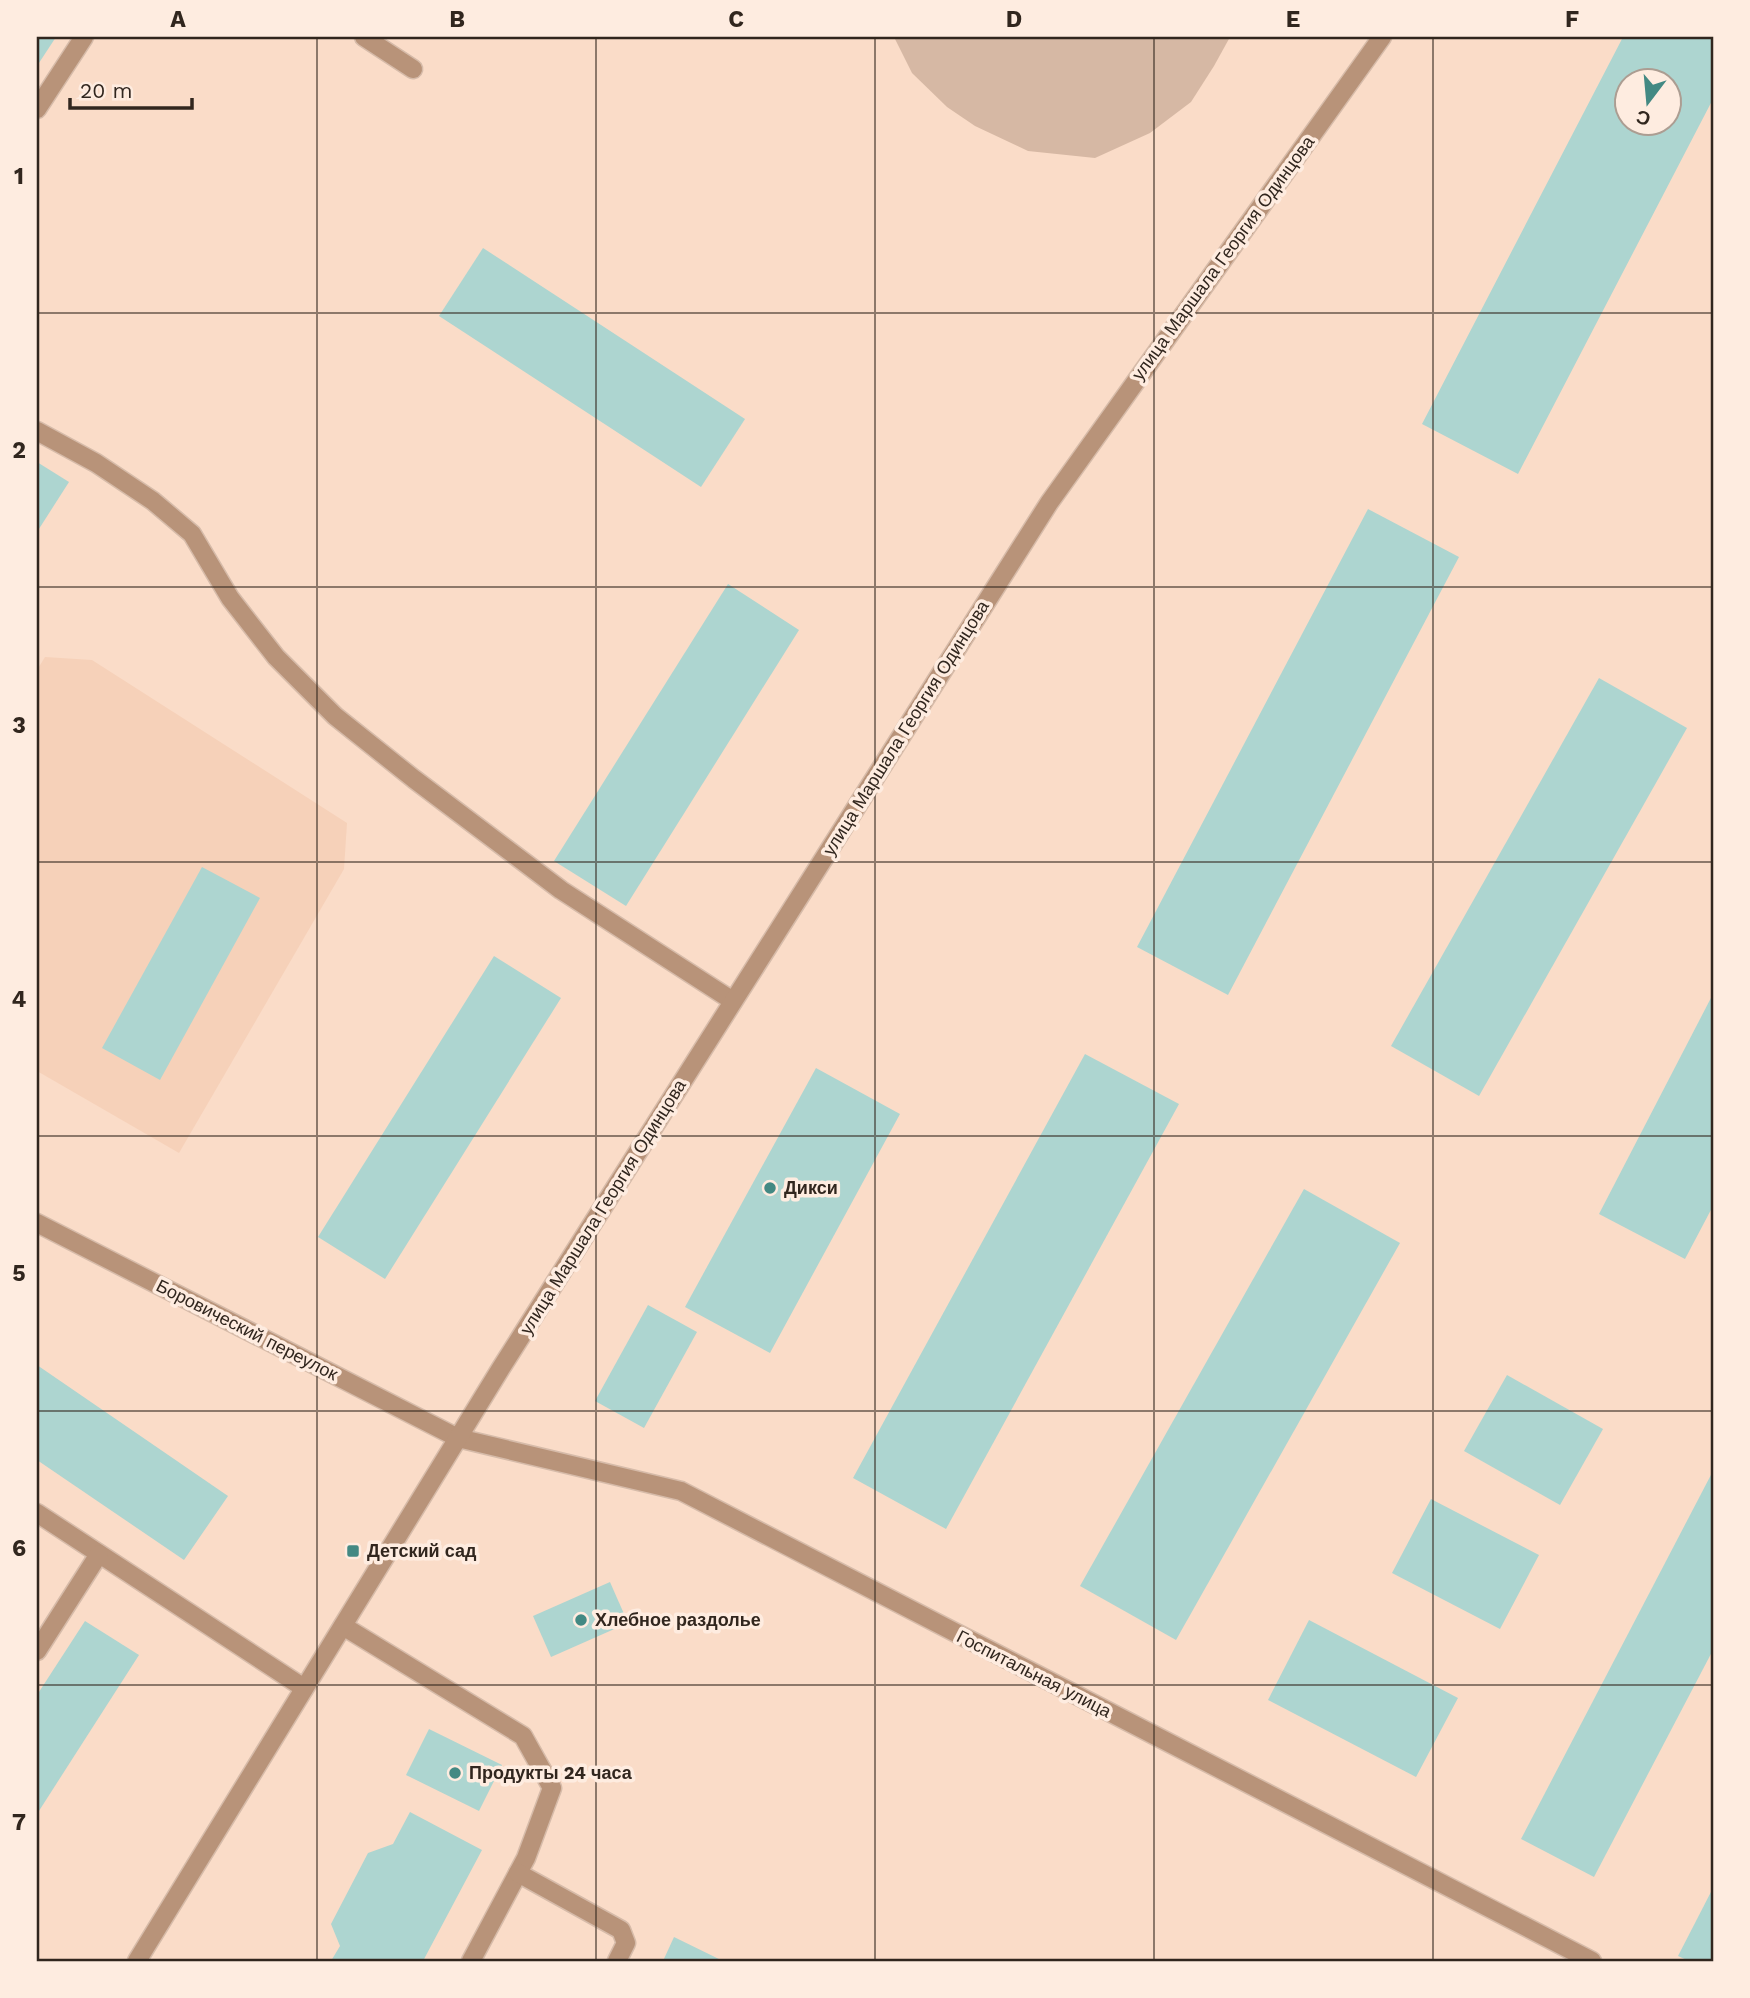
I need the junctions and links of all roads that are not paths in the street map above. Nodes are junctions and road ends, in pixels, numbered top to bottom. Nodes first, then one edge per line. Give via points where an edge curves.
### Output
1 (84, 37) edge
2 (363, 37) edge
3 (1381, 37) edge
4 (413, 69) dead end
5 (37, 109) edge
6 (37, 431) edge
7 (733, 1001) junction
8 (37, 1223) edge
9 (458, 1437) junction
10 (37, 1513) edge
11 (99, 1554) junction
12 (343, 1626) junction
13 (37, 1651) edge
14 (304, 1688) junction
15 (519, 1873) junction
16 (137, 1961) edge
17 (471, 1961) edge
18 (617, 1961) edge
19 (1592, 1961) edge

1 - 5 street
2 - 4 street
3 - 7 street, улица Маршала Георгия Одинцова via 1049,503
6 - 7 street via 96,463 192,534 230,598 276,657 344,724 561,890
7 - 9 street, улица Маршала Георгия Одинцова
8 - 9 street, Боровический переулок
9 - 12 street, улица Маршала Георгия Одинцова
9 - 19 street, Госпитальная улица via 681,1492
10 - 11 street
11 - 13 street
11 - 14 street
12 - 14 street, улица Маршала Георгия Одинцова
12 - 15 street via 523,1736 552,1788
14 - 16 street, улица Маршала Георгия Одинцова
15 - 17 street
15 - 18 street via 621,1930 626,1943

